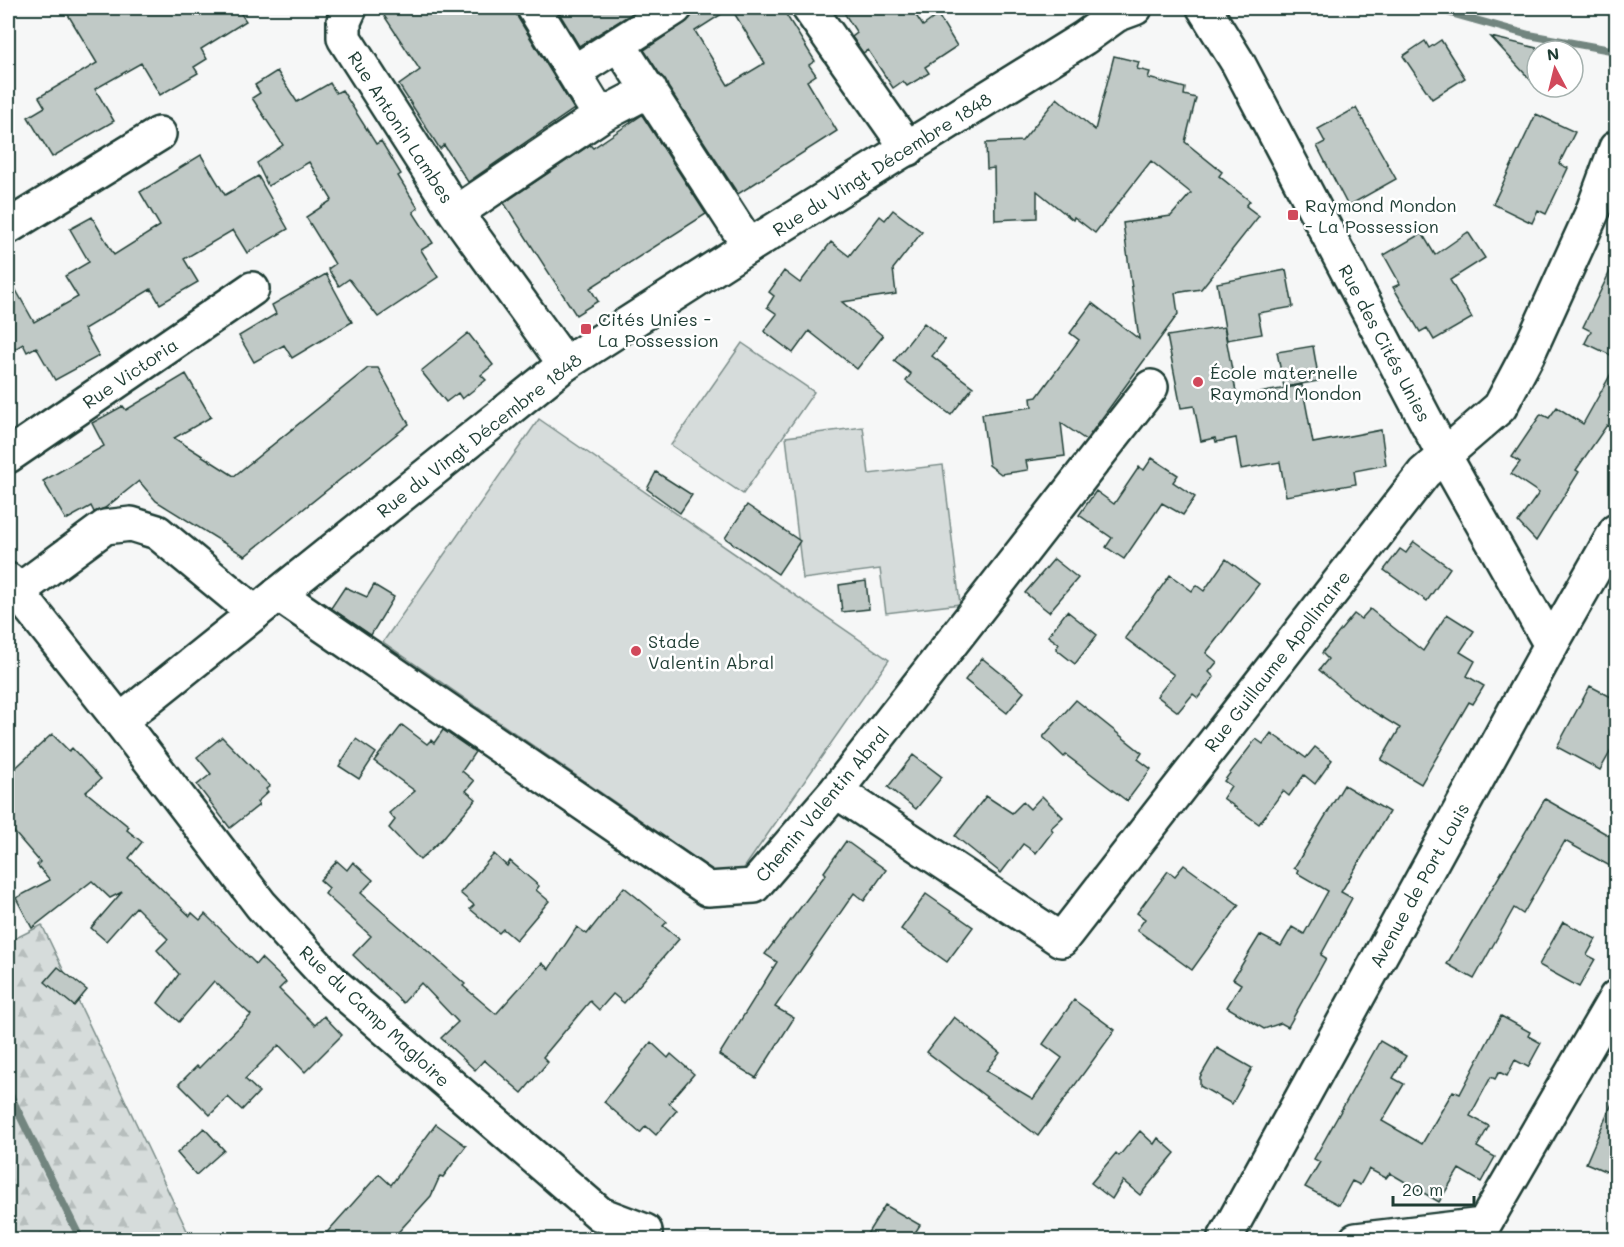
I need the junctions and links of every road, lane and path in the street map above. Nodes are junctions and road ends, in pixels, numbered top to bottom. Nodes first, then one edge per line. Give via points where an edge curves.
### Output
1 (350, 8) edge
2 (534, 8) edge
3 (675, 8) edge
4 (808, 8) edge
5 (1135, 8) edge
6 (1204, 8) edge
7 (619, 45) junction
8 (574, 72) junction
9 (650, 90) junction
10 (600, 116) junction
11 (159, 134) dead end
12 (1617, 148) edge
13 (908, 149) junction
14 (456, 213) junction
15 (8, 227) edge
16 (749, 246) junction
17 (252, 290) dead end
18 (565, 364) junction
19 (1151, 387) dead end
20 (8, 456) edge
21 (1445, 457) junction
22 (1617, 531) edge
23 (12, 586) edge
24 (267, 603) junction
25 (1551, 645) junction
26 (120, 721) junction
27 (837, 791) junction
28 (1617, 997) edge
29 (1479, 1232) edge
30 (645, 1239) edge
31 (1224, 1239) edge
32 (1356, 1239) edge

1 - 14 street, Rue Antonin Lambes via 344,21 344,38
2 - 8 street
3 - 7 street
4 - 13 street
5 - 13 street, Rue du Vingt Décembre 1848 via 1116,15
6 - 21 street, Rue des Cités Unies via 1238,63
7 - 8 street
7 - 9 street
8 - 10 street
9 - 10 street, Rue Antonin Lambes
9 - 16 street
10 - 14 street, Rue Antonin Lambes
11 - 15 street
12 - 21 street, Rue Guillaume Apollinaire via 1592,213 1500,406
13 - 16 street, Rue du Vingt Décembre 1848
14 - 18 street, Rue Antonin Lambes
16 - 18 street, Rue du Vingt Décembre 1848
17 - 20 street, Rue Victoria
18 - 24 street, Rue du Vingt Décembre 1848
19 - 27 street, Chemin Valentin Abral
21 - 25 street, Rue des Cités Unies
21 - 27 street, Rue Guillaume Apollinaire via 1424,473 1061,940
22 - 25 street, Avenue de Port Louis
23 - 24 street, Chemin Valentin Abral via 105,527 131,524 157,532
23 - 26 street, Rue du Camp Magloire
24 - 26 street, Rue du Vingt Décembre 1848
24 - 27 street, Chemin Valentin Abral via 708,889 754,886
25 - 31 street, Avenue de Port Louis
26 - 30 street, Rue du Camp Magloire via 261,905 335,985 600,1214 645,1232
28 - 29 street
29 - 32 street

